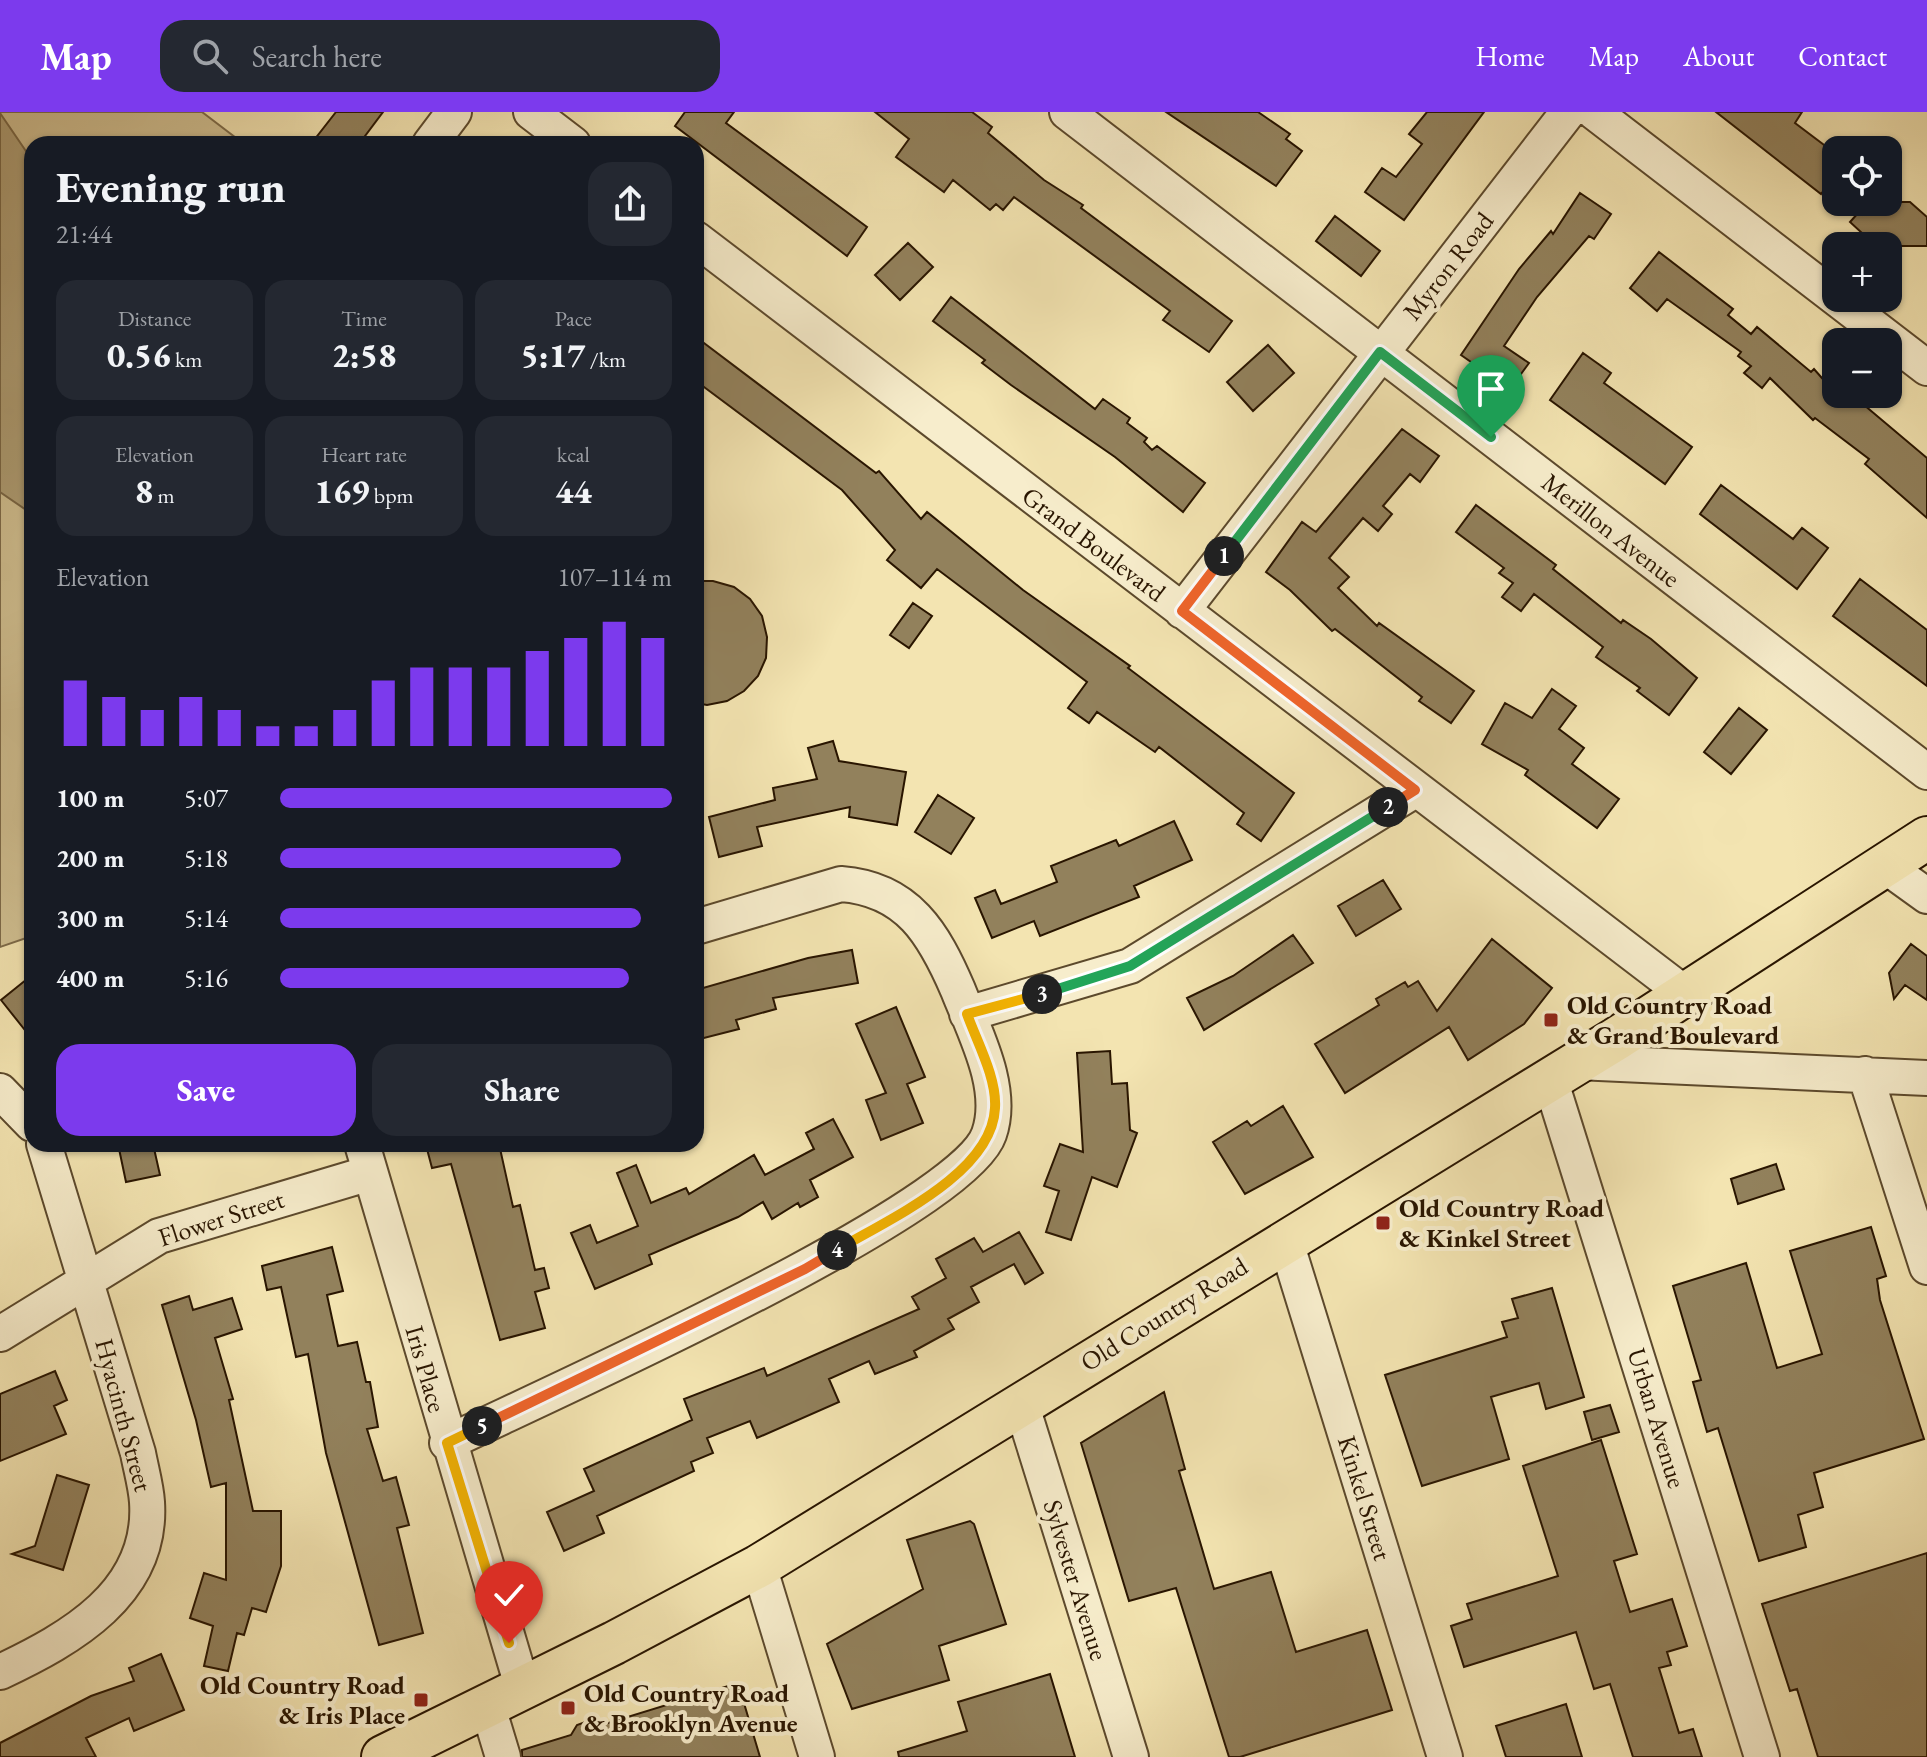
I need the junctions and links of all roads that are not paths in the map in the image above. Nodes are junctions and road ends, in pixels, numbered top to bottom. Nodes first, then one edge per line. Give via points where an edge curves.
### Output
1 (454, 112) edge
2 (531, 112) edge
3 (1067, 112) edge
4 (1568, 112) edge
5 (1594, 112) edge
6 (436, 136) edge
7 (562, 136) edge
8 (704, 245) edge
9 (1380, 352) junction
10 (1927, 368) edge
11 (1182, 611) junction
12 (1927, 772) edge
13 (1415, 790) junction
14 (1927, 838) edge
15 (1884, 865) junction
16 (1927, 896) edge
17 (704, 925) edge
18 (1684, 993) junction
19 (967, 1014) junction
20 (1563, 1071) junction
21 (1865, 1074) junction
22 (1927, 1078) edge
23 (0, 1091) edge
24 (24, 1116) edge
25 (47, 1152) edge
26 (366, 1159) edge
27 (1285, 1239) junction
28 (1927, 1267) edge
29 (88, 1280) junction
30 (0, 1334) edge
31 (1021, 1403) junction
32 (447, 1443) junction
33 (759, 1566) junction
34 (0, 1672) edge
35 (505, 1695) junction
36 (383, 1757) edge
37 (503, 1757) edge
38 (817, 1757) edge
39 (1131, 1757) edge
40 (1445, 1757) edge
41 (1762, 1757) edge

1 - 6 street
2 - 7 street
3 - 9 street, Merillon Avenue
4 - 9 street, Myron Road
5 - 10 street
8 - 11 street, Grand Boulevard
9 - 11 street, Myron Road
9 - 12 street, Merillon Avenue
11 - 13 street, Grand Boulevard
13 - 18 street, Grand Boulevard
13 - 19 street via 1130,966
14 - 15 main road, Old Country Road
15 - 16 street
15 - 18 main road, Old Country Road
17 - 19 street via 841,884 866,886 900,901 939,945
18 - 20 main road, Old Country Road
19 - 32 street via 996,1107 988,1137 968,1166 805,1269
20 - 21 street
20 - 27 main road, Old Country Road
20 - 41 street, Urban Avenue
21 - 22 street
21 - 28 street
23 - 24 street
25 - 29 street, Hyacinth Street
26 - 29 street, Flower Street via 159,1236
26 - 32 street, Iris Place
27 - 31 main road, Old Country Road
27 - 40 street, Kinkel Street
29 - 30 street, Flower Street
29 - 34 street, Hyacinth Street via 138,1453 146,1525 138,1556 112,1602 61,1641
31 - 33 main road, Old Country Road
31 - 39 street, Sylvester Avenue
32 - 35 street, Iris Place
33 - 35 main road, Old Country Road
33 - 38 street
35 - 36 main road, Old Country Road
35 - 37 street, Iris Place

